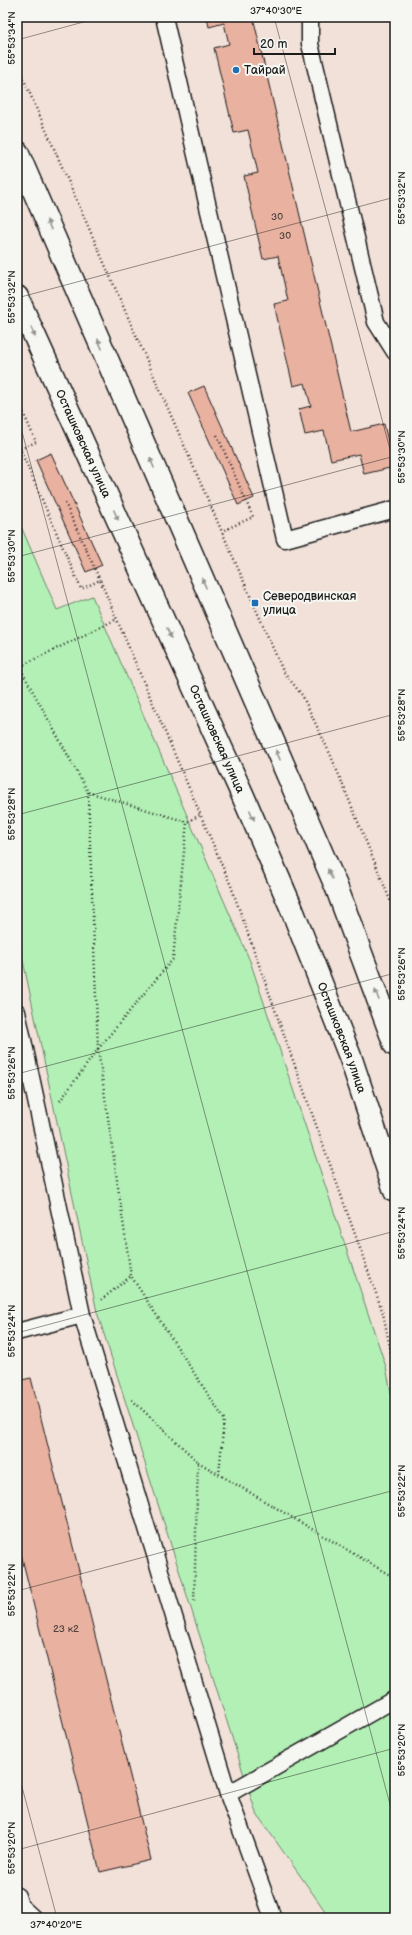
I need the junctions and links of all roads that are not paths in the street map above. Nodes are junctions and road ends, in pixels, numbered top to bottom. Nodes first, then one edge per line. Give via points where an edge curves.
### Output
1 (164, 17) edge
2 (310, 17) edge
3 (17, 152) edge
4 (17, 297) edge
5 (395, 352) edge
6 (395, 508) edge
7 (17, 1012) edge
8 (395, 1045) edge
9 (395, 1191) edge
10 (82, 1315) junction
11 (17, 1332) edge
12 (395, 1699) edge
13 (228, 1794) junction
14 (17, 1896) edge
15 (33, 1918) edge
16 (273, 1918) edge

1 - 6 lane via 285,539
2 - 5 lane via 310,44 376,322
8 -> 3 main road via 336,886
4 -> 9 main road, Осташковская улица via 291,907 351,1059
7 - 10 lane
10 - 11 lane
10 - 13 lane
12 - 13 lane
13 - 16 lane
14 - 15 lane via 20,1906

